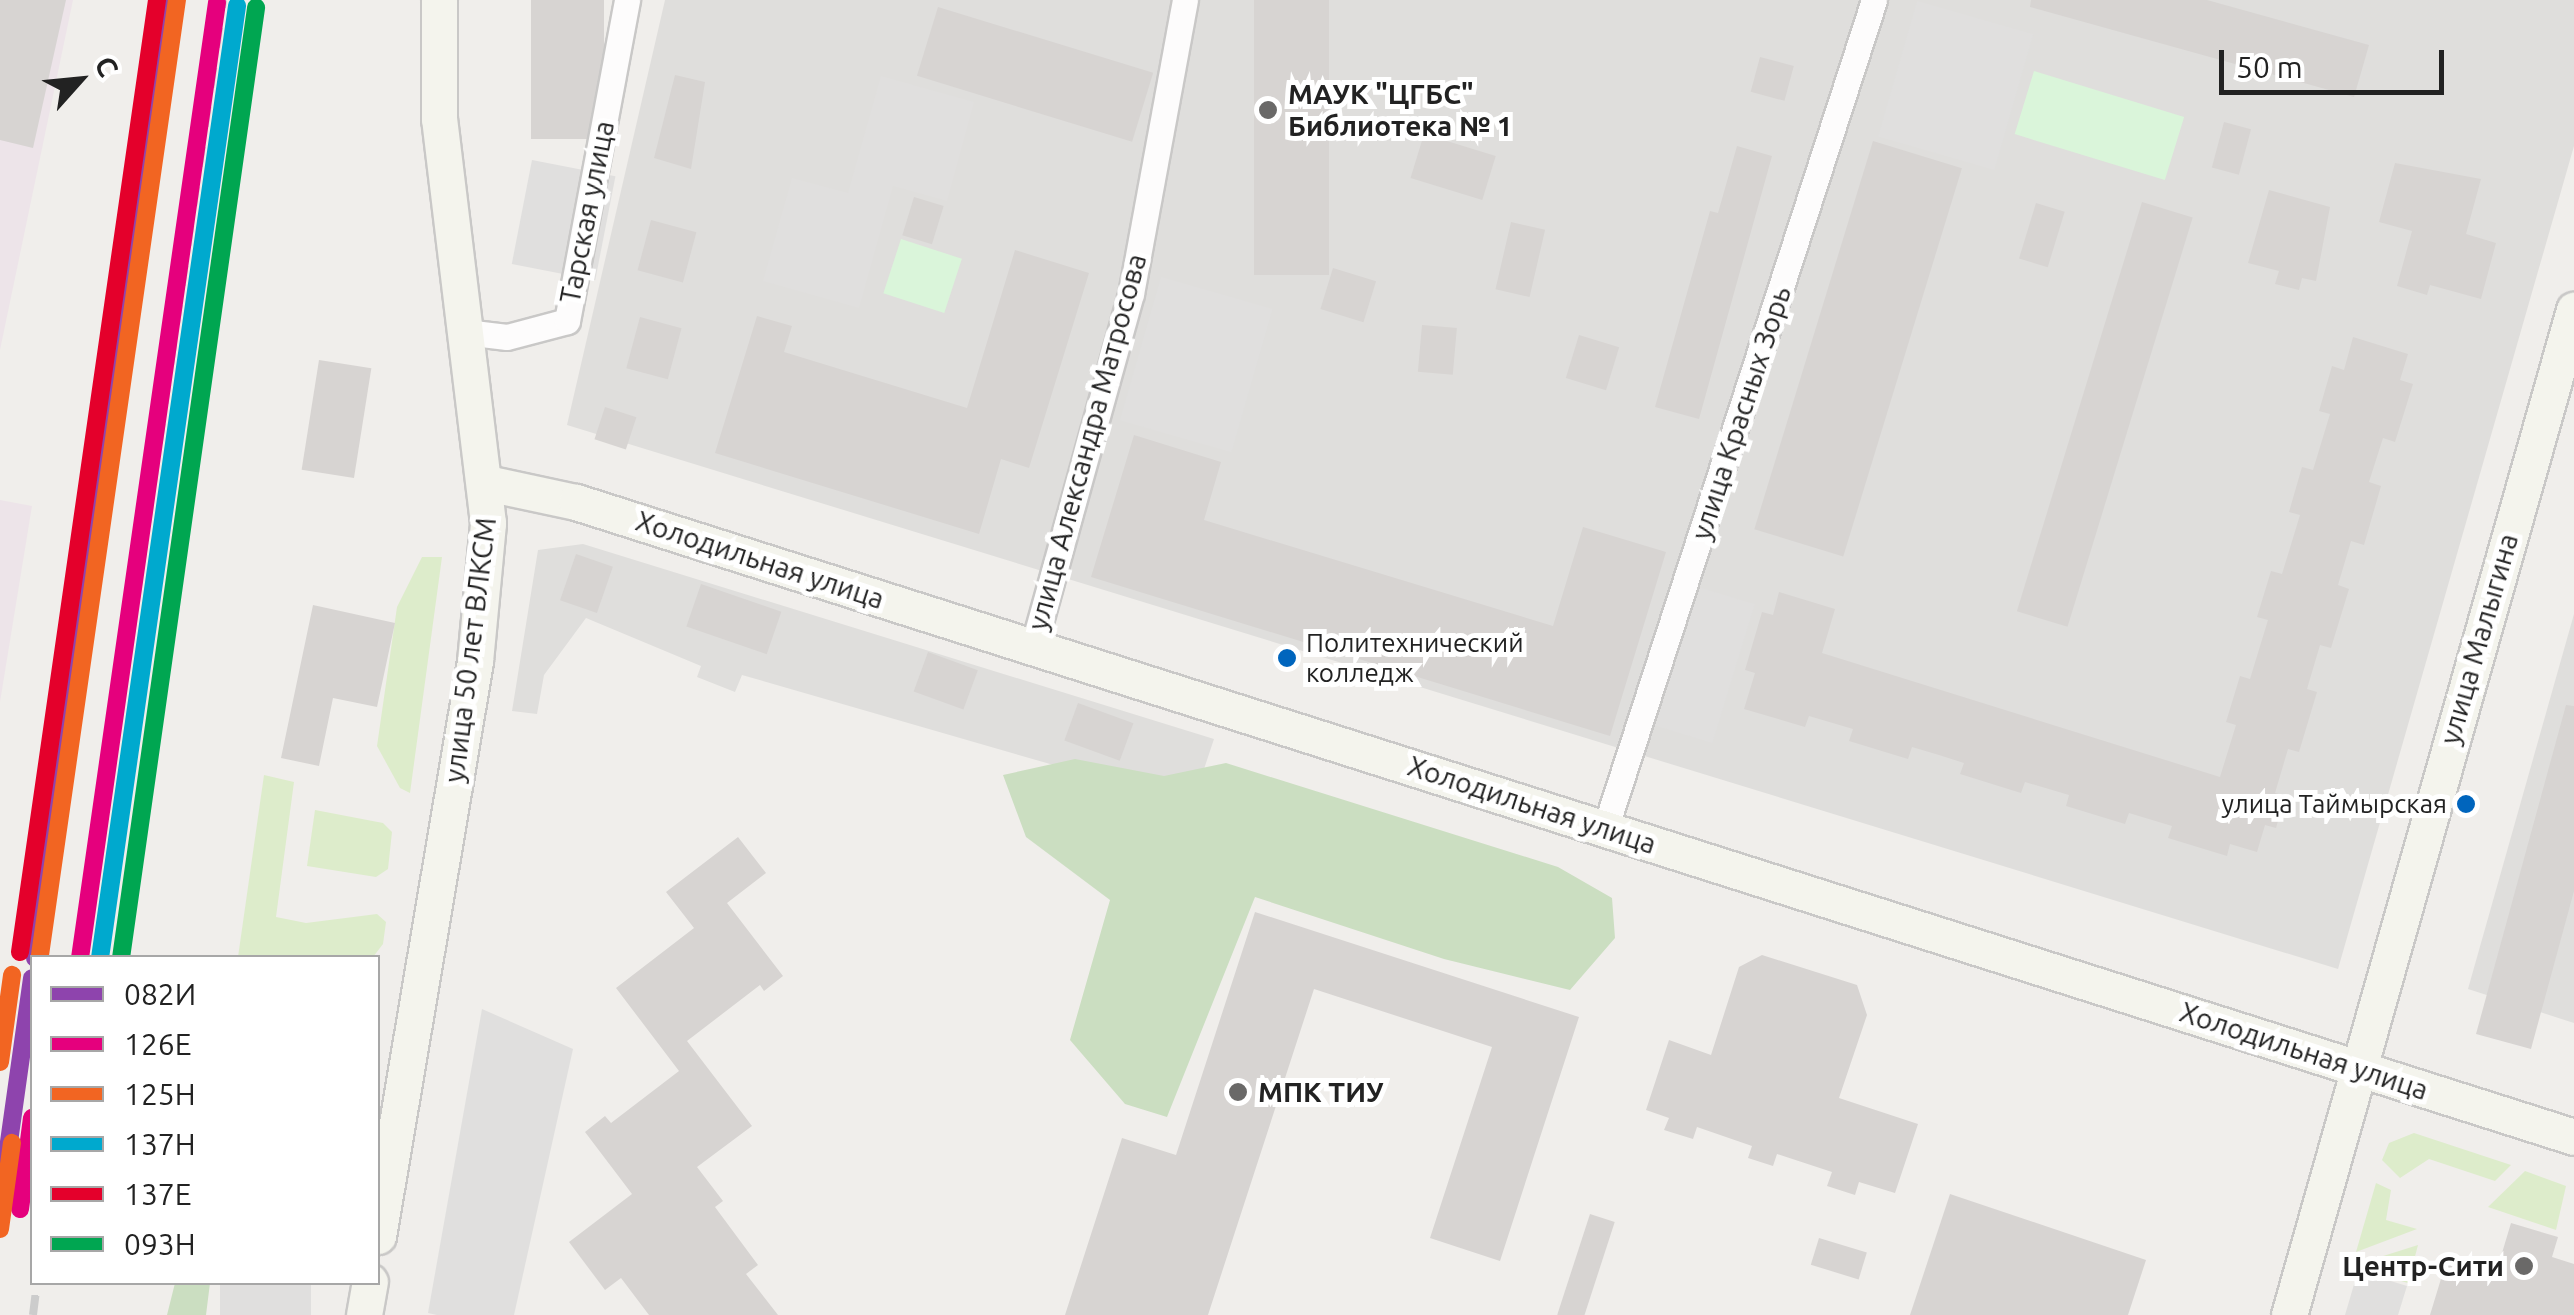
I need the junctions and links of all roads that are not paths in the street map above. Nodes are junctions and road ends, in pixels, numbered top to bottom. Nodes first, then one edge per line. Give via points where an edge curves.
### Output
1 (439, 0) edge
2 (626, 0) edge
3 (1185, 0) edge
4 (1874, 0) edge
5 (2574, 310) edge
6 (465, 332) junction
7 (487, 483) junction
8 (1032, 647) junction
9 (1606, 826) junction
10 (2356, 1068) junction
11 (2574, 1137) edge
12 (380, 1224) edge
13 (369, 1285) edge
14 (364, 1315) edge
15 (2289, 1315) edge

1 - 6 street, улица 50 лет ВЛКСМ via 440,119
2 - 6 street, Тарская улица via 567,322 507,337
3 - 8 street, улица Александра Матросова via 1130,294
4 - 9 street, улица Красных Зорь
5 - 10 street, улица Малыгина
6 - 7 street, улица 50 лет ВЛКСМ
7 - 8 street, Холодильная улица via 576,502
7 - 12 street, улица 50 лет ВЛКСМ via 475,661
8 - 9 street, Холодильная улица
9 - 10 street, Холодильная улица
10 - 11 street, Холодильная улица
10 - 15 street, улица Малыгина
13 - 14 street

